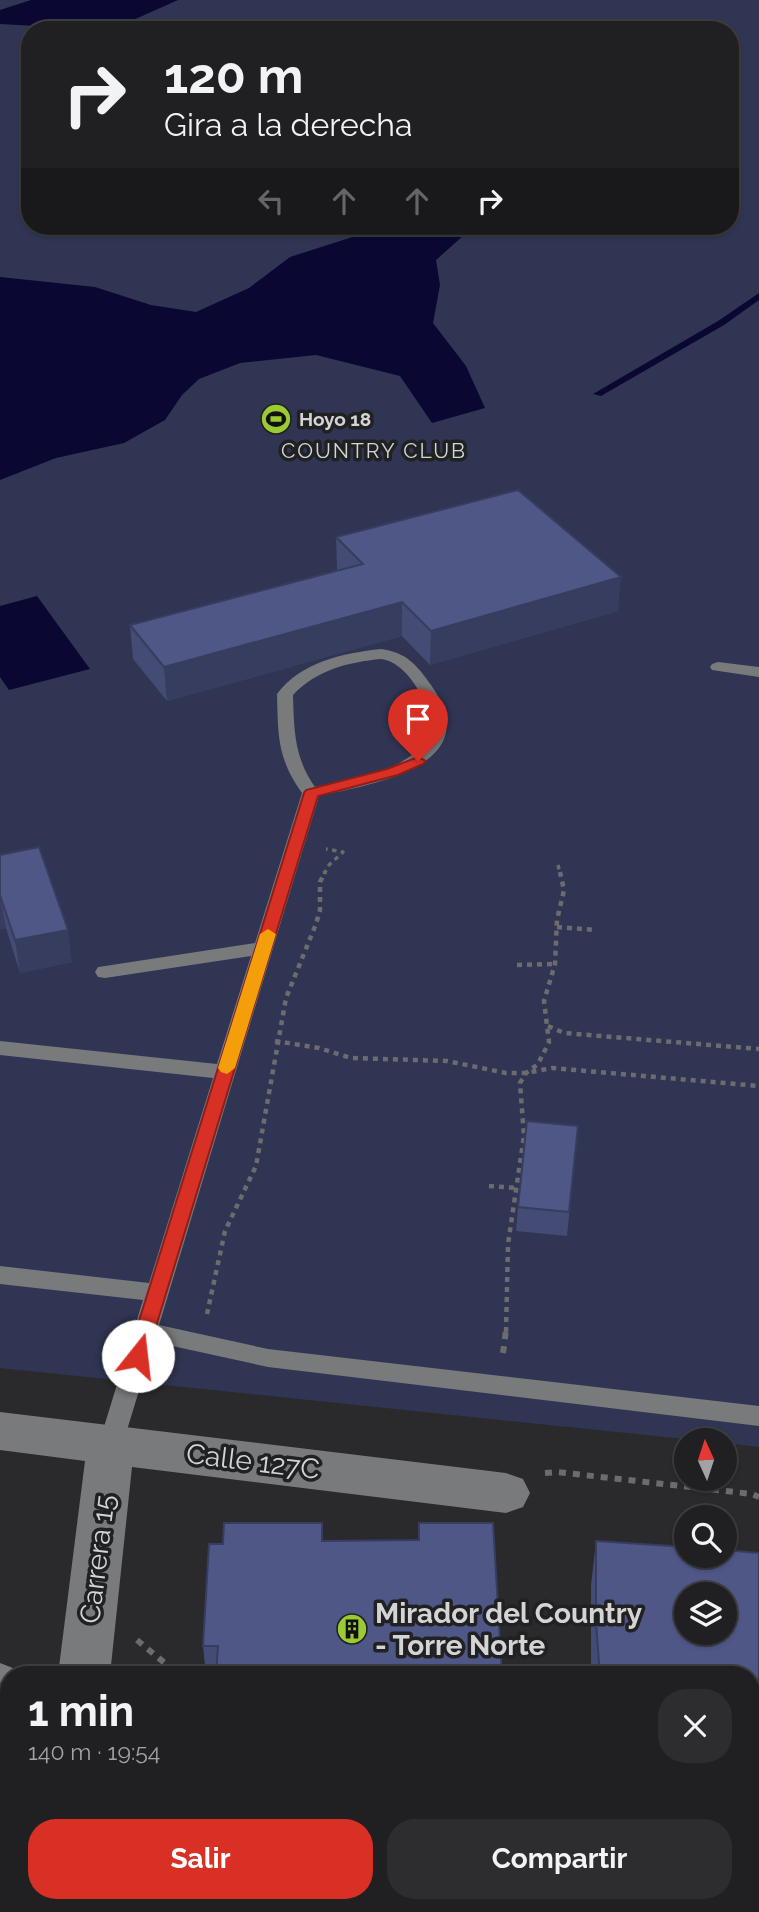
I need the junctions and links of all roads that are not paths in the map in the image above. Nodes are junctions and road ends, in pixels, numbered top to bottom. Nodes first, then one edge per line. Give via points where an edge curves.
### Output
1 (718, 667) dead end
2 (759, 672) edge
3 (311, 793) junction
4 (264, 948) junction
5 (105, 972) dead end
6 (0, 1048) edge
7 (225, 1072) junction
8 (0, 1275) edge
9 (158, 1293) junction
10 (145, 1330) junction
11 (759, 1416) edge
12 (0, 1431) edge
13 (111, 1443) junction
14 (506, 1493) dead end
15 (85, 1666) edge

1 - 2 lane
3 - 3 lane via 393,772 418,761 431,748 437,720 427,691 398,657 381,654 352,659 305,675 285,694 287,756
3 - 4 lane
4 - 5 lane
4 - 7 lane
6 - 7 lane
7 - 9 lane
8 - 9 lane
9 - 10 lane
10 - 11 lane via 268,1358
10 - 13 lane
12 - 13 street, Calle 127C
13 - 14 street, Calle 127C
13 - 15 street, Carrera 15

